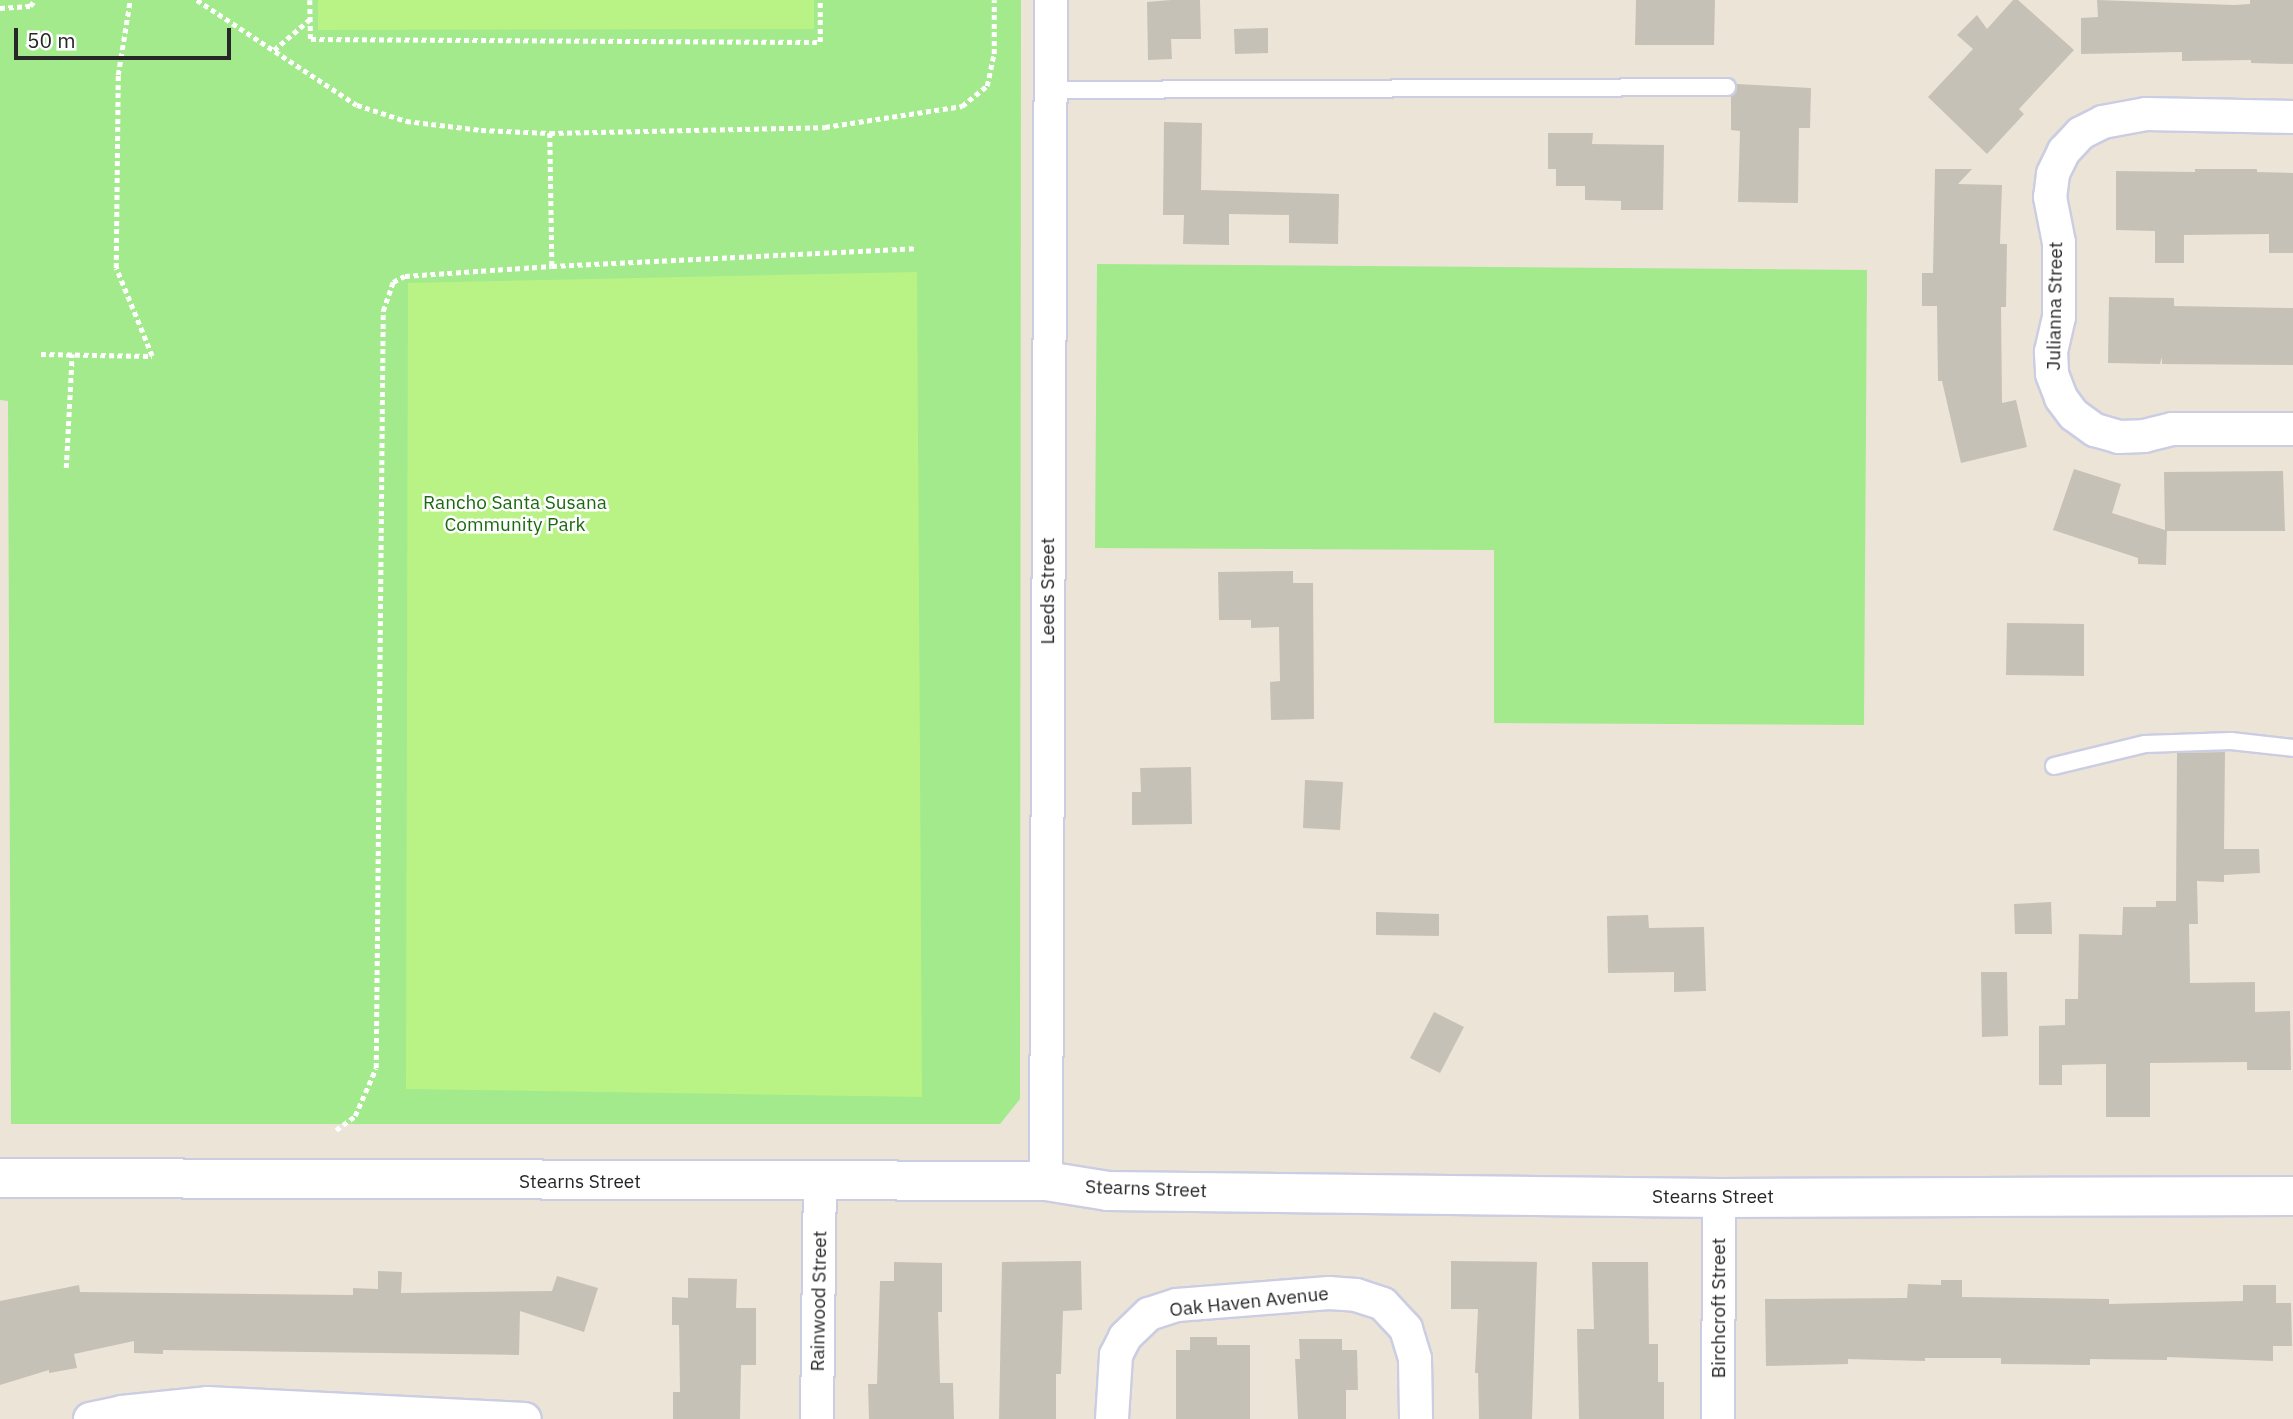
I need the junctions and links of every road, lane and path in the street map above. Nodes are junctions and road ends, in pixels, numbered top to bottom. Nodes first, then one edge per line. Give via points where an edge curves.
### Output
1 (35, 0) edge
2 (130, 0) edge
3 (197, 0) edge
4 (310, 0) edge
5 (820, 0) edge
6 (994, 0) edge
7 (1051, 0) edge
8 (0, 8) edge
9 (310, 20) junction
10 (274, 50) junction
11 (1727, 87) dead end
12 (1050, 90) junction
13 (2293, 117) edge
14 (550, 133) junction
15 (916, 248) dead end
16 (552, 266) junction
17 (41, 354) dead end
18 (72, 354) junction
19 (2293, 429) edge
20 (65, 468) dead end
21 (2293, 748) edge
22 (2054, 766) dead end
23 (336, 1130) dead end
24 (0, 1178) edge
25 (1046, 1181) junction
26 (820, 1183) junction
27 (2293, 1196) edge
28 (1719, 1198) junction
29 (90, 1419) edge
30 (525, 1419) edge
31 (817, 1419) edge
32 (1112, 1419) edge
33 (1416, 1419) edge
34 (1718, 1419) edge

1 - 8 path via 30,6
2 - 18 path via 118,75 116,268 152,355
3 - 10 path
4 - 9 path
5 - 9 path via 820,42 311,39
6 - 14 path via 994,54 988,86 962,106 825,127
7 - 12 street, Leeds Street
9 - 10 path
10 - 14 path via 356,105 406,121
11 - 12 lane
12 - 25 street, Leeds Street
13 - 19 street, Julianna Street via 2137,116 2103,121 2081,133 2064,151 2053,174 2050,197 2059,243 2059,317 2051,363 2061,398 2074,415 2095,430 2119,437 2172,429
14 - 16 path
15 - 16 path
16 - 23 path via 405,276 393,282 383,311 376,1068 355,1116
17 - 18 path
18 - 20 path
21 - 22 lane via 2231,741 2145,744
24 - 26 main road, Stearns Street
25 - 26 main road, Stearns Street
25 - 28 main road, Stearns Street via 1108,1191
26 - 31 street, Rainwood Street
27 - 28 main road, Stearns Street
28 - 34 street, Birchcroft Street
29 - 30 street via 207,1403
32 - 33 street, Oak Haven Avenue via 1116,1355 1125,1336 1149,1314 1177,1305 1329,1293 1383,1304 1406,1329 1415,1359

